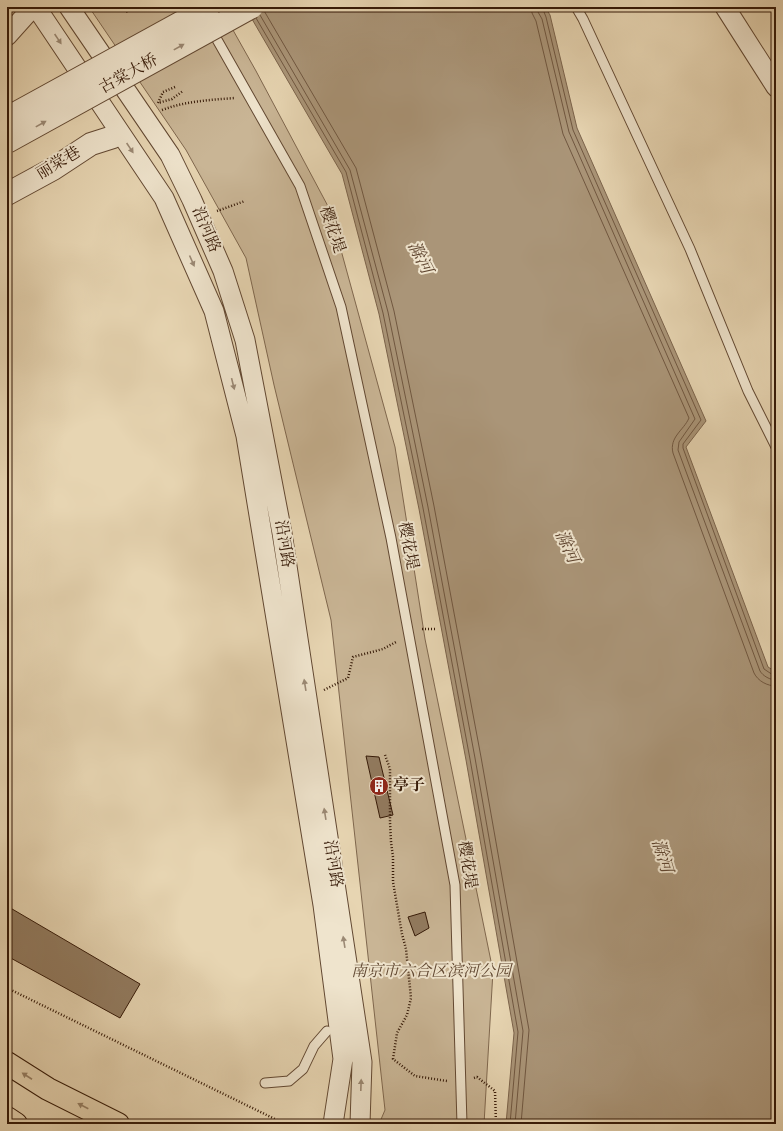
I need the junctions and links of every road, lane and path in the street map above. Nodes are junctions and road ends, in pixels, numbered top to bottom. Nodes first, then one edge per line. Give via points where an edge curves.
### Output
1 (33, 7) edge
2 (36, 7) edge
3 (69, 7) edge
4 (123, 7) edge
5 (138, 7) edge
6 (199, 7) edge
7 (208, 7) edge
8 (252, 7) edge
9 (576, 7) edge
10 (725, 7) edge
11 (7, 36) edge
12 (175, 87) dead end
13 (776, 87) edge
14 (183, 91) dead end
15 (254, 105) junction
16 (140, 111) junction
17 (7, 118) edge
18 (113, 137) dead end
19 (7, 142) edge
20 (7, 194) edge
21 (245, 201) dead end
22 (217, 211) dead end
23 (776, 447) edge
24 (419, 629) dead end
25 (437, 629) dead end
26 (401, 639) dead end
27 (322, 691) dead end
28 (385, 756) dead end
29 (7, 988) edge
30 (327, 1031) dead end
31 (7, 1062) edge
32 (470, 1078) dead end
33 (449, 1082) dead end
34 (265, 1083) dead end
35 (7, 1118) edge
36 (16, 1124) edge
37 (118, 1124) edge
38 (285, 1124) edge
39 (333, 1124) edge
40 (360, 1124) edge
41 (462, 1124) edge
42 (496, 1124) edge

1 - 11 street
2 -> 39 street via 164,198 214,312 246,436 323,904 343,1060
3 - 16 street, 沿河路
4 - 5 path via 126,12
6 - 15 lane, 樱花堤
7 - 17 street, 古棠大桥, bridge
19 -> 8 street, 古棠大桥, bridge
9 - 23 lane via 690,249 748,392
10 - 13 street
12 - 14 path via 163,92 158,103 172,99
15 - 16 path via 238,97 195,101 156,112
15 - 41 lane, 樱花堤 via 300,186 341,307 391,538 455,884
40 -> 16 street, 沿河路 via 362,1062 282,533 245,340 222,271 192,200 170,155
18 - 20 street, 丽棠巷 via 91,144 53,169
21 - 22 path
24 - 25 path
26 - 27 path via 383,649 353,657 348,678
28 - 33 path via 390,769 393,882 406,949 411,998 407,1015 397,1033 393,1058 416,1076
29 - 38 path
30 - 34 lane via 314,1046 303,1069 289,1081
37 -> 31 highway via 48,1089
32 - 42 path via 477,1077 495,1091
35 - 36 highway

